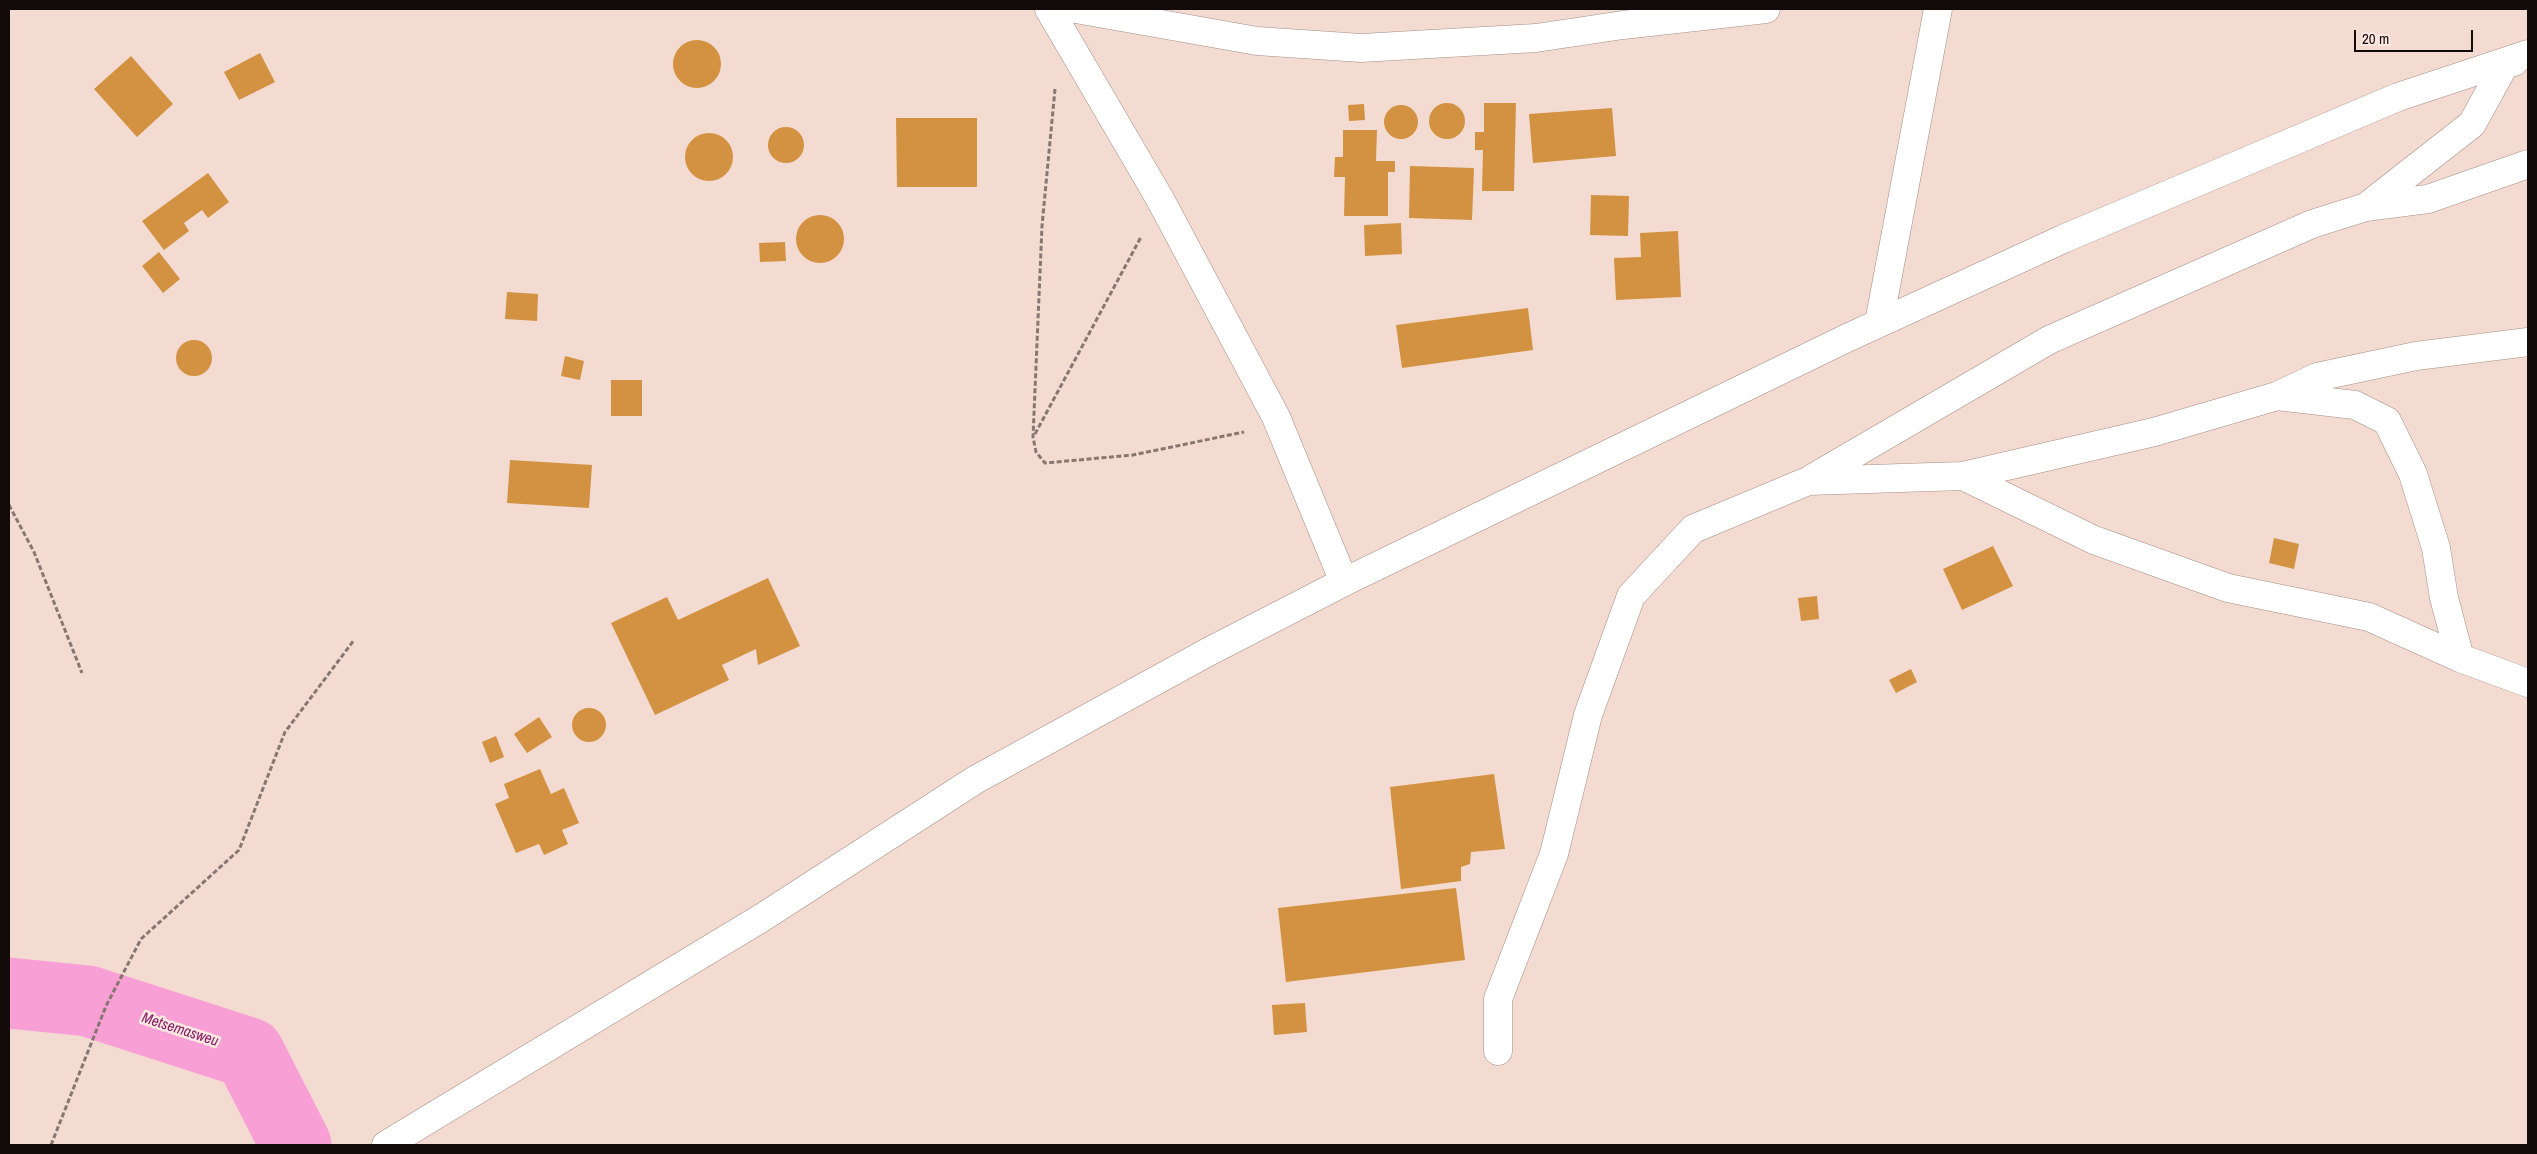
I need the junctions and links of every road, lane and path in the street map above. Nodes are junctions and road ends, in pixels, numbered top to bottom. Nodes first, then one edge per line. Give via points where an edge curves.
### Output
1 (1049, 9) edge
2 (1076, 9) edge
3 (1766, 9) edge
4 (1938, 9) edge
5 (2521, 60) edge
6 (1055, 88) dead end
7 (2528, 164) edge
8 (1160, 198) junction
9 (2366, 207) junction
10 (1879, 324) junction
11 (2528, 342) edge
12 (2277, 396) junction
13 (1276, 417) junction
14 (1033, 436) junction
15 (1963, 476) junction
16 (1808, 481) junction
17 (9, 505) edge
18 (1344, 582) junction
19 (354, 640) dead end
20 (2460, 658) junction
21 (82, 673) dead end
22 (2528, 683) edge
23 (1498, 1051) dead end
24 (51, 1145) edge
25 (386, 1145) edge

1 - 8 street
2 - 3 street via 1257,42 1361,48 1536,38
4 - 10 street
5 - 9 street via 2472,124
5 - 10 street via 2398,97 2063,239
6 - 14 path via 1042,226
7 - 9 street via 2428,199
8 - 13 street
8 - 14 path
9 - 16 street via 2312,224 2049,340
10 - 18 street
11 - 12 street via 2416,356 2317,377
12 - 15 street via 2154,432
12 - 20 street via 2355,405 2387,421 2413,474 2436,548 2444,598
13 - 14 path via 1238,435 1133,455 1045,464 1036,452
13 - 18 street
15 - 16 street
15 - 20 street via 2094,540 2228,588 2369,617
16 - 23 street via 1693,529 1631,596 1588,715 1554,854 1498,999
17 - 21 path via 34,552
18 - 25 street via 1208,652 975,780 763,917
19 - 24 path via 285,732 240,850 141,940 106,1006
20 - 22 street

